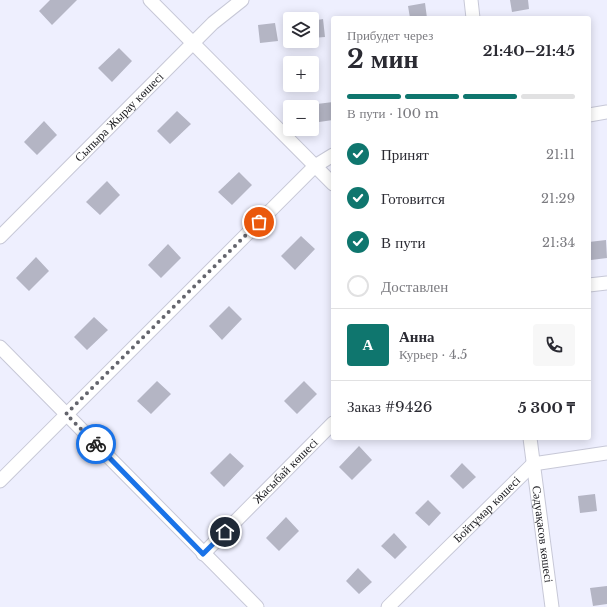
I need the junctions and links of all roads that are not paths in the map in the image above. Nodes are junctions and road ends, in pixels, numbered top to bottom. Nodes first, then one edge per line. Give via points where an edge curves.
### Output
1 (150, 0) edge
2 (242, 0) edge
3 (471, 0) edge
4 (473, 16) edge
5 (193, 43) junction
6 (607, 112) edge
7 (591, 114) edge
8 (331, 156) edge
9 (315, 166) junction
10 (331, 182) edge
11 (0, 237) edge
12 (607, 283) edge
13 (591, 285) edge
14 (0, 347) edge
15 (66, 414) junction
16 (331, 425) edge
17 (530, 440) edge
18 (607, 453) edge
19 (533, 464) junction
20 (0, 481) edge
21 (203, 554) junction
22 (257, 607) edge
23 (388, 607) edge
24 (552, 607) edge

1 - 5 street
2 - 5 street, Сыпыра Жырау көшесі
3 - 4 street
5 - 9 street
5 - 11 street, Сыпыра Жырау көшесі
6 - 7 street
8 - 9 street
9 - 10 street
9 - 15 street
12 - 13 street
14 - 15 street
15 - 20 street
15 - 21 street
16 - 21 street, Жасыбай көшесі
17 - 19 street, Сәдуақасов көшесі
18 - 19 street
19 - 23 street, Бойтұмар көшесі
19 - 24 street, Сәдуақасов көшесі
21 - 22 street

